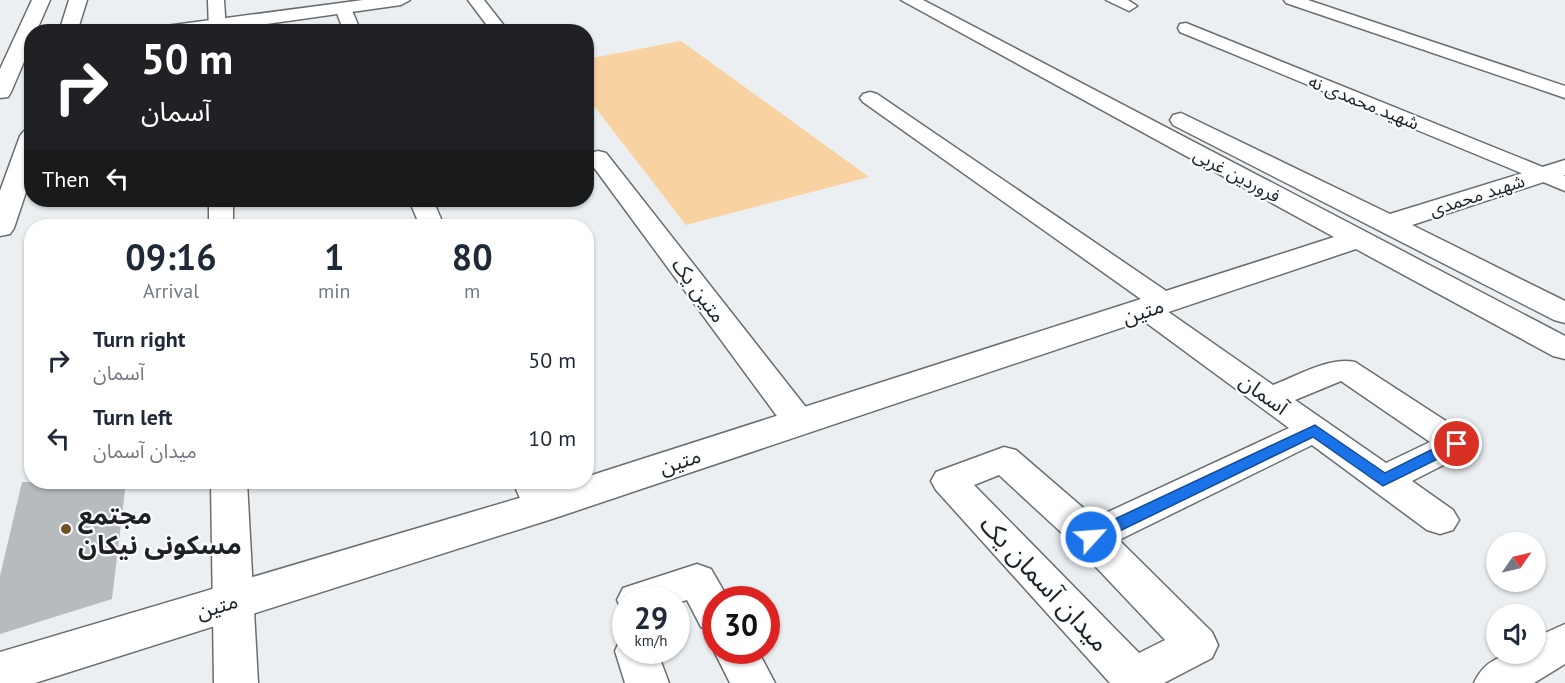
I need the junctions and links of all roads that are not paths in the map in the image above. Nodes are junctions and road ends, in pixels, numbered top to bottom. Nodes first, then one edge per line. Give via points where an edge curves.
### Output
1 (41, 0) edge
2 (78, 0) edge
3 (216, 0) edge
4 (401, 0) edge
5 (476, 0) edge
6 (910, 0) edge
7 (942, 0) edge
8 (1292, 0) edge
9 (343, 8) junction
10 (30, 24) edge
11 (70, 24) edge
12 (218, 24) edge
13 (243, 24) edge
14 (350, 24) edge
15 (495, 24) edge
16 (1186, 28) dead end
17 (24, 38) edge
18 (0, 92) edge
19 (1565, 92) edge
20 (870, 98) dead end
21 (598, 158) dead end
22 (24, 159) edge
23 (1557, 175) edge
24 (0, 228) edge
25 (1373, 231) junction
26 (1156, 306) junction
27 (1565, 314) edge
28 (1565, 349) edge
29 (1270, 398) junction
30 (800, 423) junction
31 (1315, 430) junction
32 (594, 478) edge
33 (1383, 480) junction
34 (229, 489) edge
35 (555, 489) edge
36 (536, 494) edge
37 (1440, 520) dead end
38 (1091, 537) junction
39 (679, 586) edge
40 (702, 589) edge
41 (233, 601) junction
42 (1565, 642) edge
43 (640, 664) edge
44 (742, 664) edge
45 (0, 672) edge
46 (236, 683) edge
47 (647, 683) edge
48 (753, 683) edge
49 (1496, 683) edge

1 - 10 street
2 - 11 street
3 - 12 street
4 - 9 street
5 - 15 street
6 - 25 street, فروردین غربی
7 - 25 street, فروردین غربی
8 - 19 street
9 - 13 street
9 - 14 street
16 - 23 street, شهید محمدی نه
17 - 18 street
20 - 26 street, آسمان
21 - 30 street, متین یک
22 - 24 street
23 - 25 street, شهید محمدی
25 - 26 street, متین
25 - 27 street, فروردین غربی
25 - 28 street, فروردین غربی
26 - 29 street, آسمان
26 - 30 street, متین
29 - 31 street, آسمان
29 - 33 street via 1344,369 1457,444
30 - 32 street, متین
31 - 33 street, آسمان
31 - 38 street
33 - 37 street, آسمان
34 - 41 street
35 - 36 street, متین
36 - 41 street, متین
38 - 38 street, میدان آسمان یک via 1197,645 1133,677 949,481 1004,459
39 - 40 street via 697,580
41 - 45 street, متین
41 - 46 street
42 - 49 street
43 - 47 street
44 - 48 street

